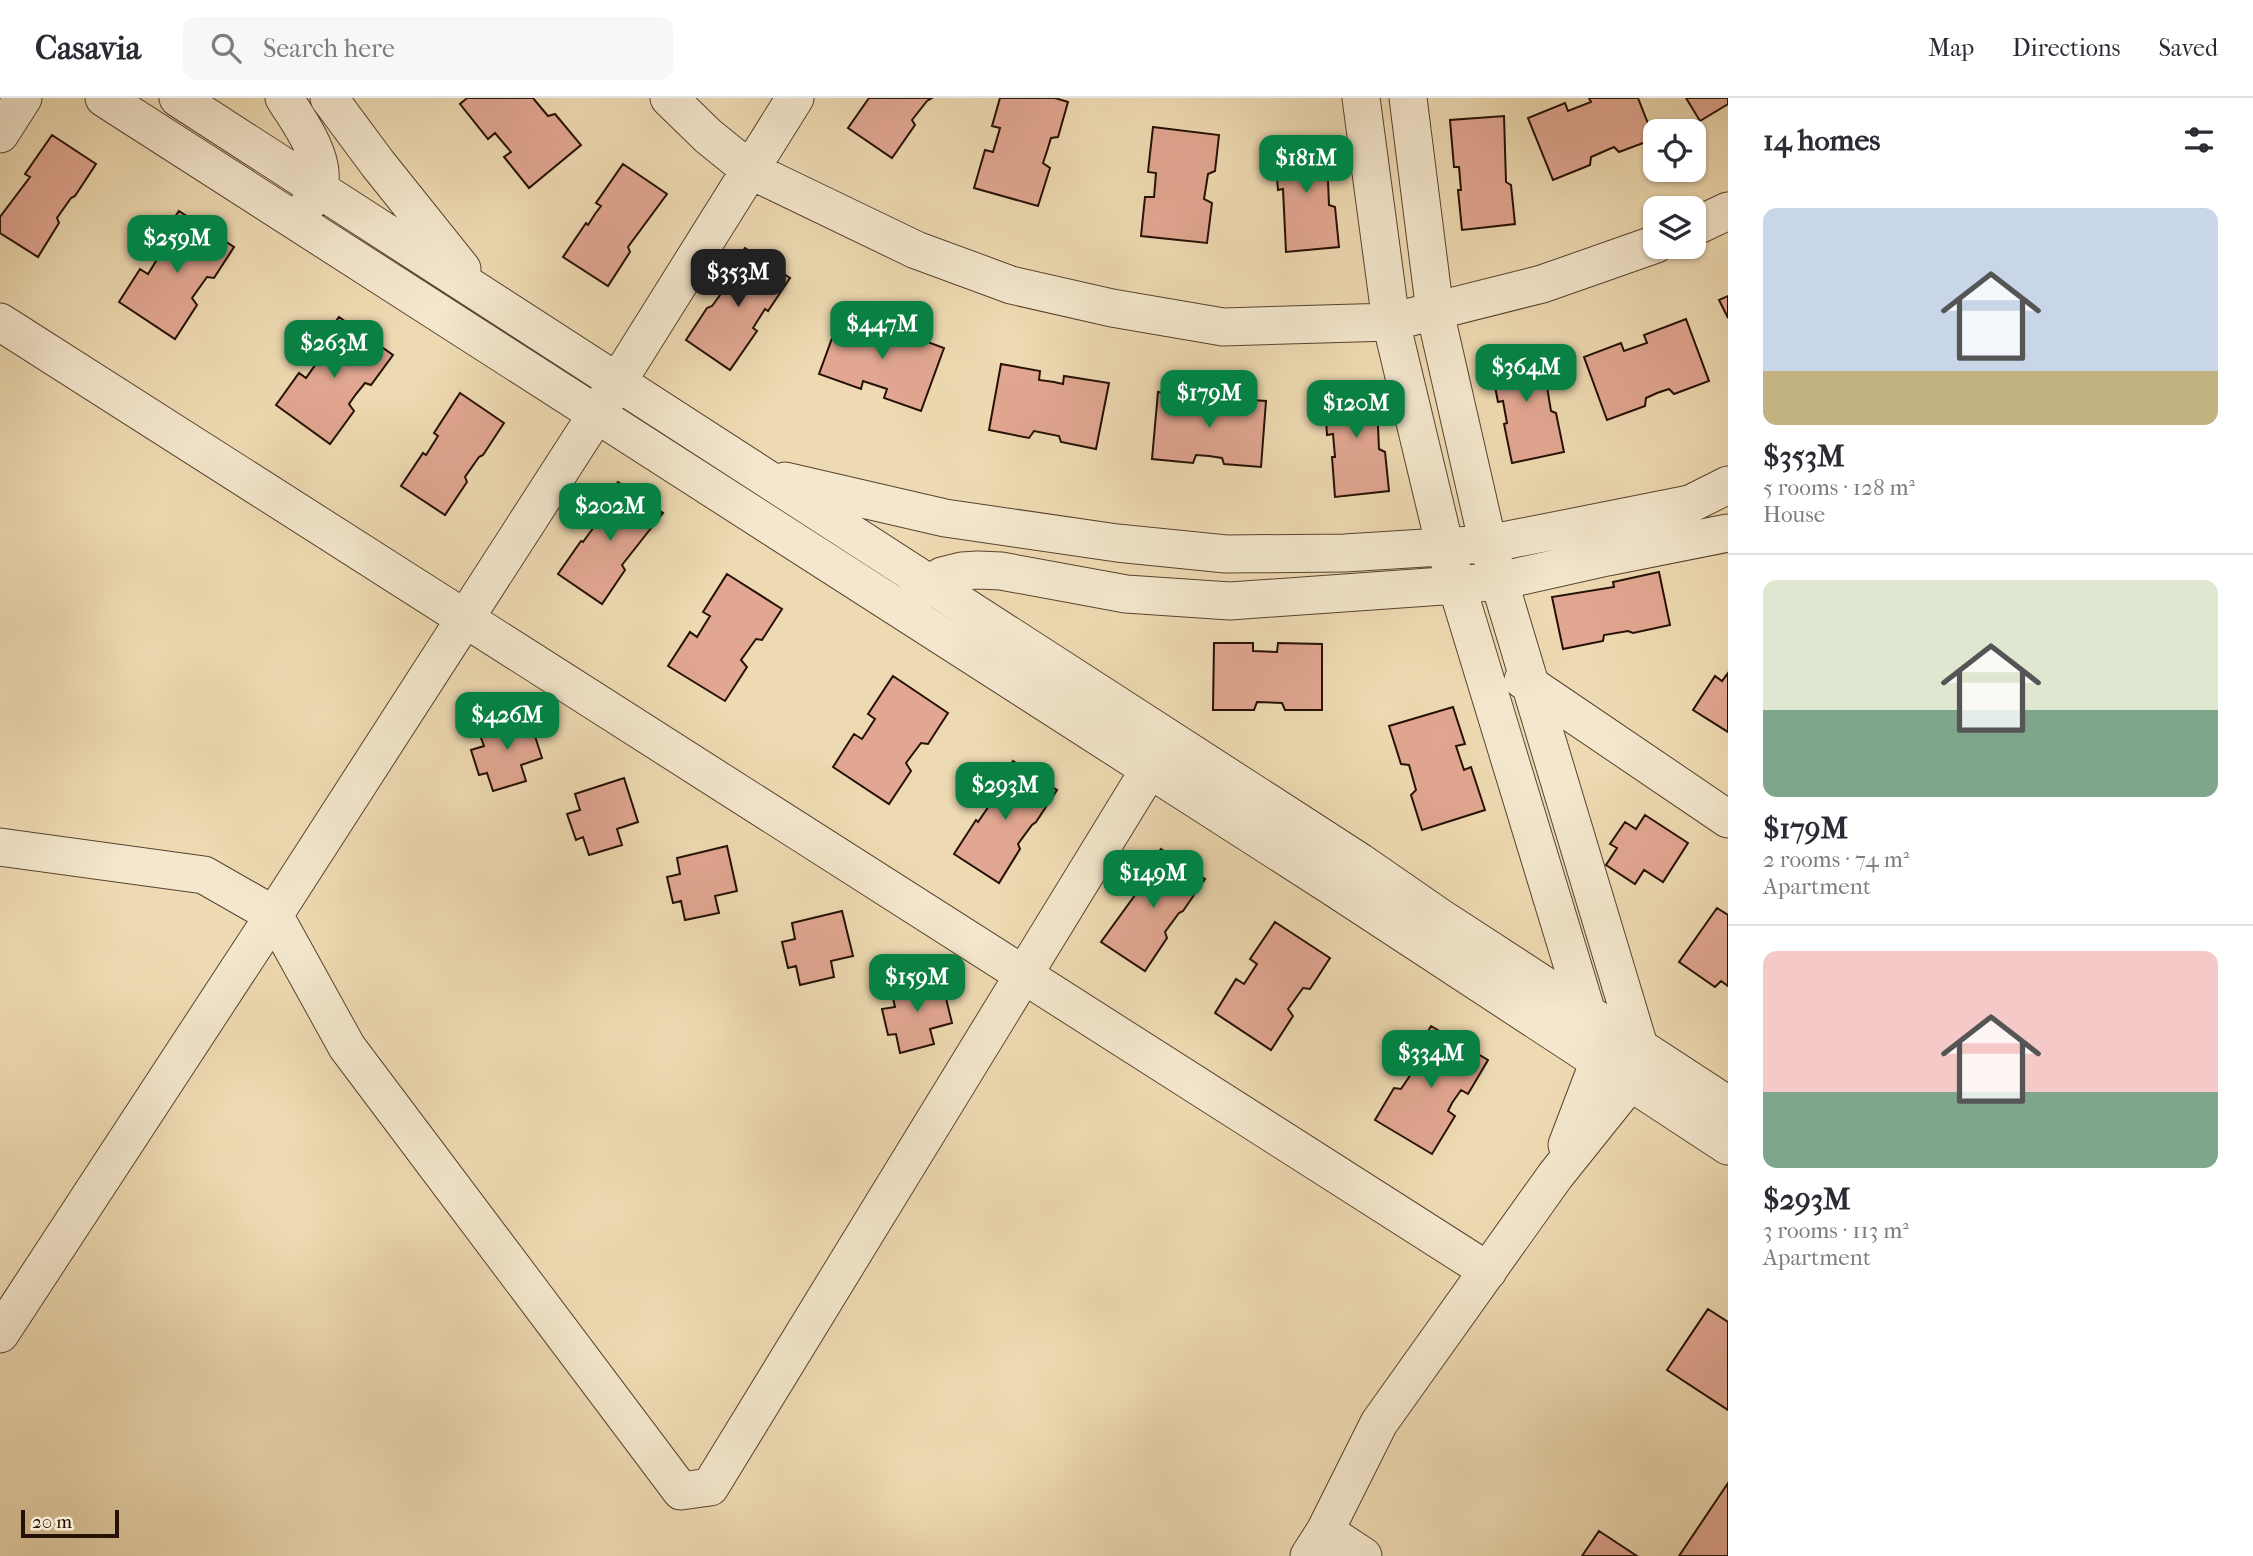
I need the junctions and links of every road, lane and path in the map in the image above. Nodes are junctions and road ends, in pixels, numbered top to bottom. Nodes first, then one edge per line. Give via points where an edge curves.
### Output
1 (23, 98) edge
2 (104, 98) edge
3 (178, 98) edge
4 (284, 98) edge
5 (329, 98) edge
6 (669, 98) edge
7 (795, 98) edge
8 (1361, 98) edge
9 (1408, 98) edge
10 (0, 134) edge
11 (750, 170) junction
12 (318, 187) junction
13 (1728, 211) edge
14 (1706, 221) edge
15 (298, 222) junction
16 (1643, 249) edge
17 (483, 294) junction
18 (1434, 312) junction
19 (0, 322) edge
20 (1391, 322) junction
21 (618, 380) junction
22 (595, 413) junction
23 (766, 477) junction
24 (1728, 485) edge
25 (1690, 504) junction
26 (1728, 532) edge
27 (1488, 544) junction
28 (1444, 547) junction
29 (1499, 582) junction
30 (928, 584) junction
31 (1457, 585) junction
32 (902, 610) junction
33 (465, 617) junction
34 (1477, 648) junction
35 (1531, 686) junction
36 (1168, 739) junction
37 (1150, 770) junction
38 (1728, 819) edge
39 (0, 847) edge
40 (274, 915) junction
41 (1024, 974) junction
42 (1587, 1013) junction
43 (1639, 1046) junction
44 (1599, 1061) junction
45 (1631, 1081) junction
46 (1728, 1105) edge
47 (1728, 1146) edge
48 (1555, 1176) junction
49 (1488, 1271) junction
50 (0, 1334) edge
51 (1317, 1543) edge
52 (1363, 1556) edge

1 - 10 street
2 - 15 street
3 - 12 street
4 - 12 street via 316,158 321,177
5 - 17 street
6 - 11 street
7 - 11 street
8 - 20 street
9 - 18 street
11 - 20 street via 916,250 1011,285 1223,327
11 - 21 street
12 - 15 street
12 - 17 street
13 - 14 street
15 - 22 street
16 - 18 street via 1542,284
17 - 21 street
18 - 20 street
18 - 27 street
19 - 33 street
20 - 28 street
21 - 22 street
21 - 23 street
22 - 32 street
22 - 33 street
23 - 28 street via 945,517 1117,543 1226,554
23 - 30 street
24 - 25 street
25 - 26 street
25 - 27 street
26 - 29 street
27 - 28 street
27 - 29 street
28 - 31 street
29 - 31 street
29 - 35 street
30 - 31 street via 962,571 1001,570 1126,594 1230,601
30 - 32 street
30 - 36 street
31 - 34 street
32 - 37 street
33 - 40 street
33 - 41 street
34 - 35 street
34 - 42 street
35 - 38 street
35 - 43 street
36 - 37 street
36 - 42 street
37 - 41 street
37 - 44 street
39 - 40 street via 204,876
40 - 41 street via 347,1047 681,1491 710,1488
40 - 50 street
41 - 49 street
42 - 43 street
42 - 44 street
43 - 45 street
43 - 46 street
44 - 45 street
44 - 48 street
45 - 47 street
45 - 48 street
48 - 49 street
49 - 51 street via 1379,1423
51 - 52 street

